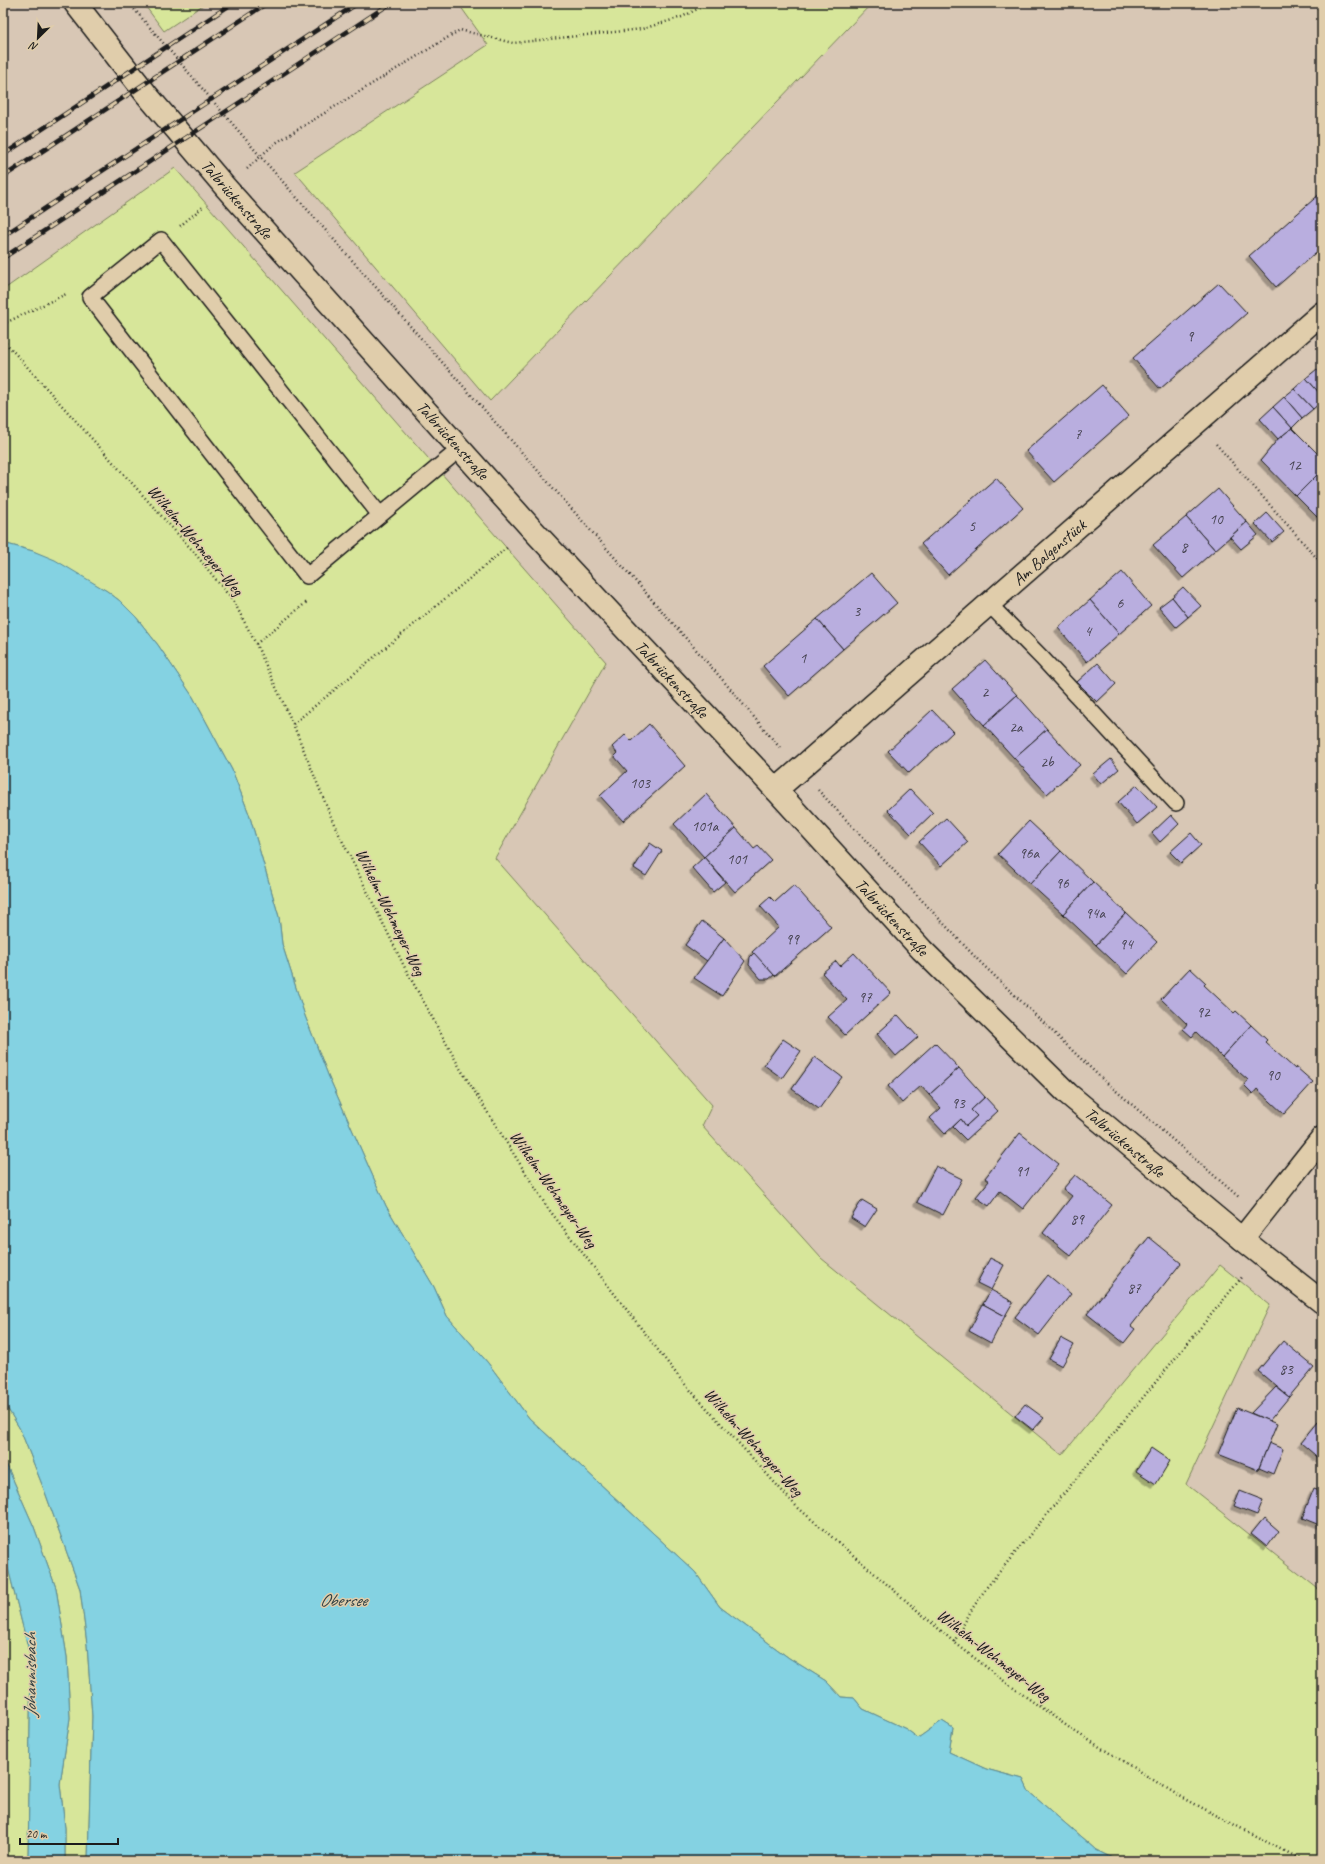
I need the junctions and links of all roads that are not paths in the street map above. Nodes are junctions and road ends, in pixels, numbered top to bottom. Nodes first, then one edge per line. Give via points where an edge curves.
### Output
1 (75, 3) edge
2 (1322, 313) edge
3 (461, 448) junction
4 (380, 515) junction
5 (989, 604) junction
6 (776, 790) junction
7 (1176, 803) dead end
8 (1322, 1138) edge
9 (1242, 1239) junction
10 (1322, 1302) edge

1 - 3 main road, Talbrückenstraße via 147,95 226,188
2 - 5 main road, Am Balgenstück
3 - 4 lane
3 - 6 main road, Talbrückenstraße via 531,528
4 - 4 lane via 161,240 90,297 307,576
5 - 6 main road, Am Balgenstück
5 - 7 lane
6 - 9 main road, Talbrückenstraße via 922,950 1068,1094
8 - 9 main road
9 - 10 main road, Talbrückenstraße

